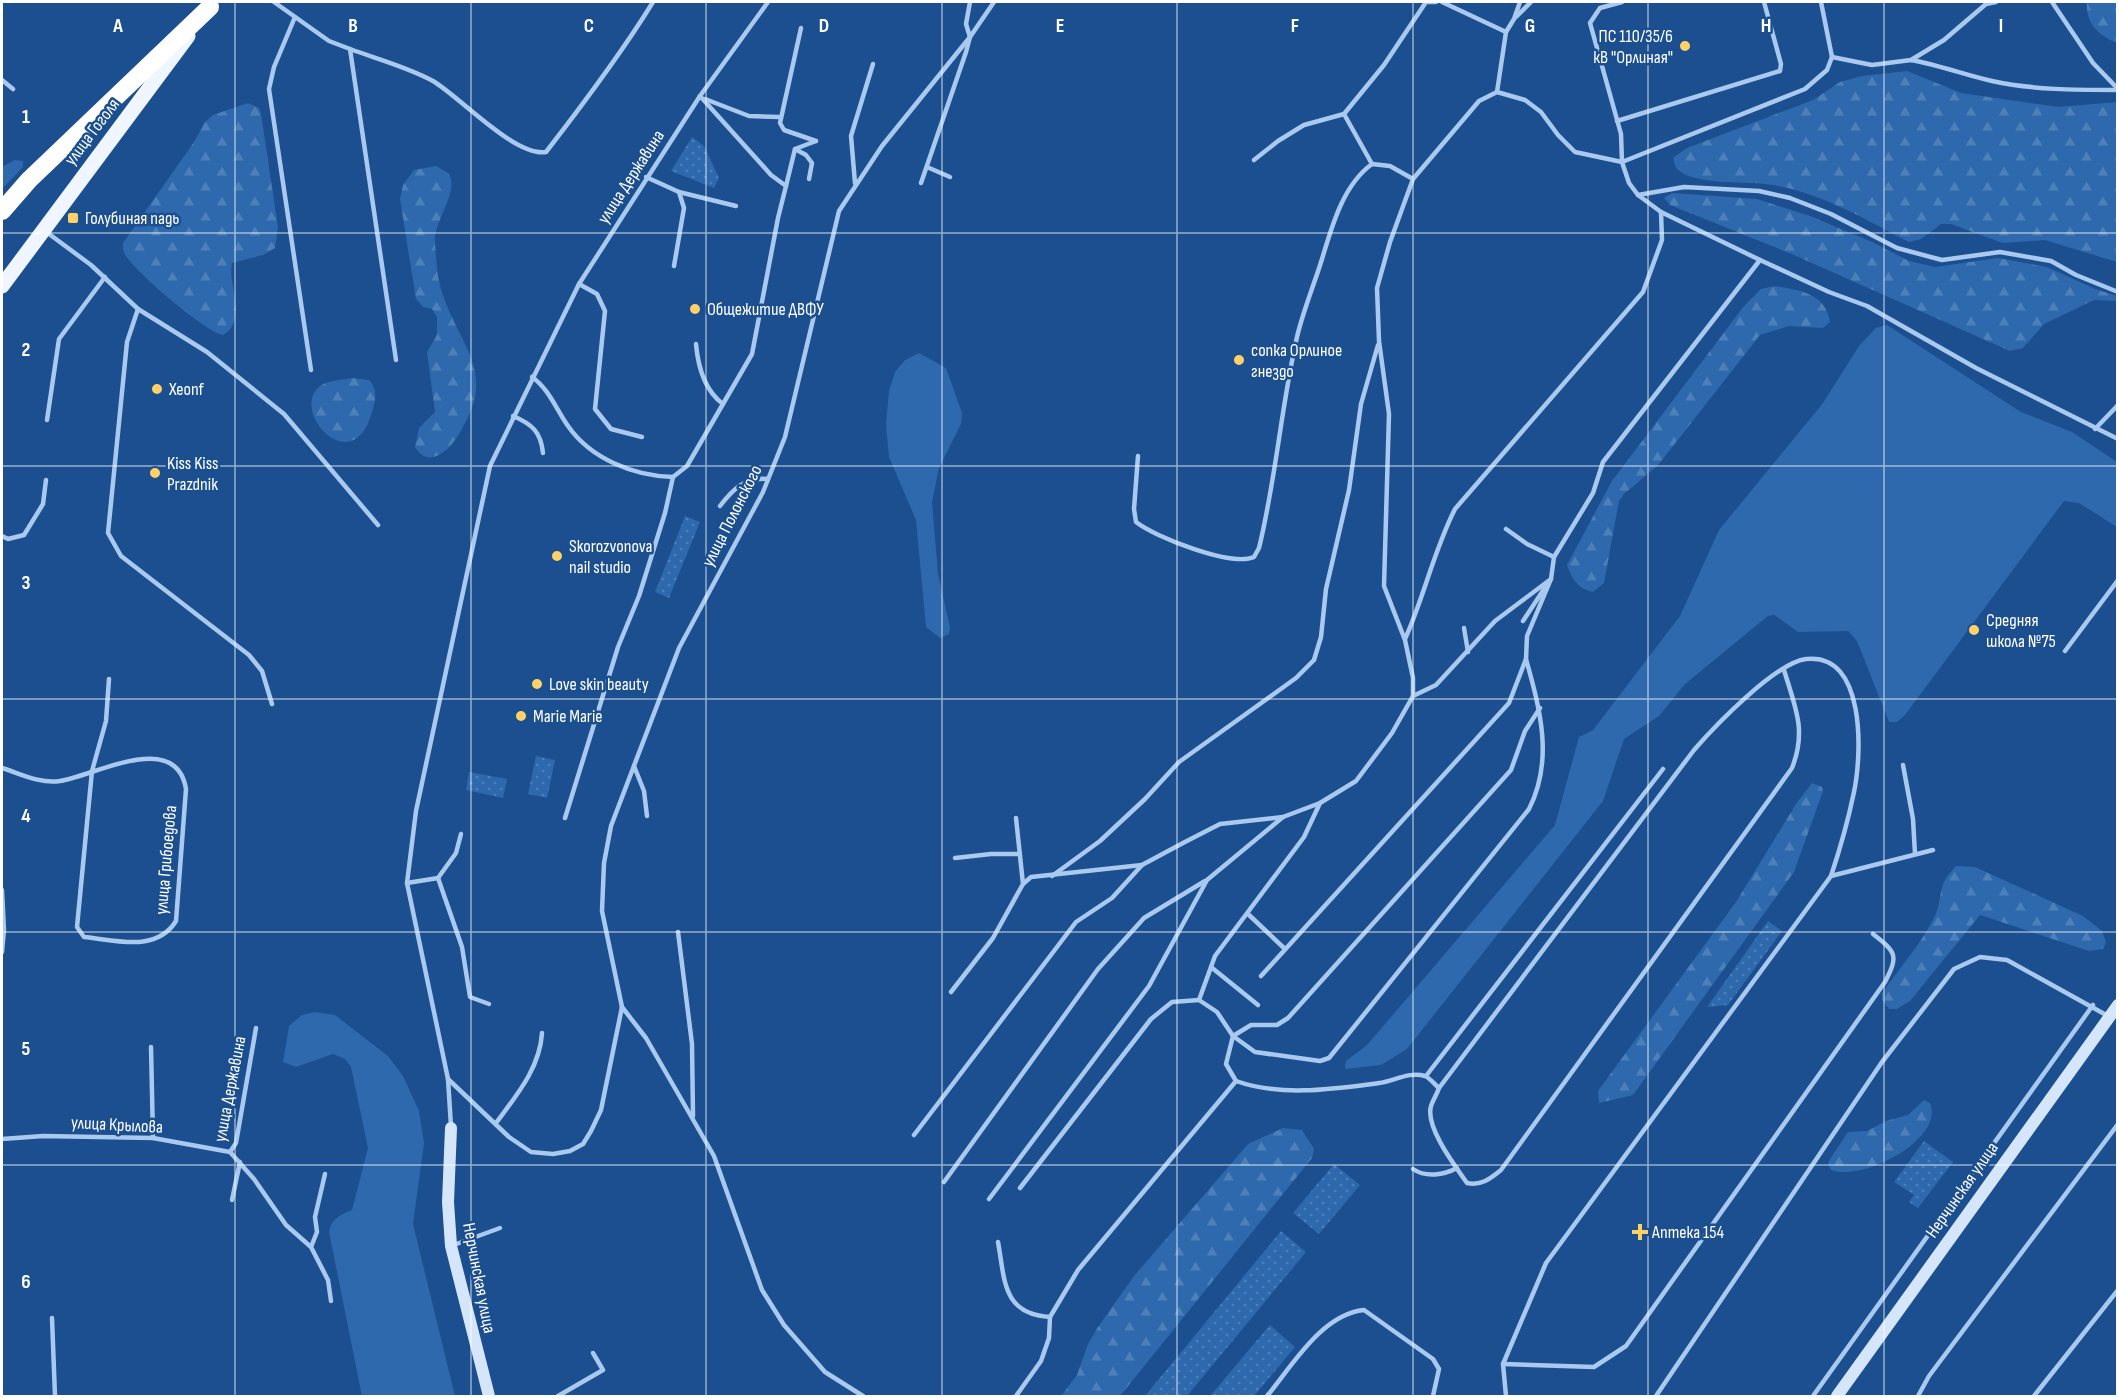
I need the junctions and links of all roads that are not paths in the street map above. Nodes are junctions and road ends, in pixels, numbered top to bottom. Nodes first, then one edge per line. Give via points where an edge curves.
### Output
1 (274, 2) edge
2 (653, 2) edge
3 (768, 2) edge
4 (970, 2) edge
5 (994, 2) edge
6 (1426, 2) edge
7 (1436, 2) edge
8 (1442, 2) edge
9 (1520, 2) edge
10 (1531, 2) edge
11 (1622, 2) edge
12 (1764, 2) edge
13 (1821, 2) edge
14 (1996, 2) edge
15 (2052, 2) edge
16 (212, 4) edge
17 (295, 17) junction
18 (1514, 19) junction
19 (801, 28) dead end
20 (1506, 32) junction
21 (970, 37) junction
22 (350, 49) junction
23 (1832, 57) junction
24 (1911, 60) junction
25 (873, 64) dead end
26 (2, 80) edge
27 (13, 89) dead end
28 (2118, 89) edge
29 (1497, 92) junction
30 (700, 96) junction
31 (1344, 114) junction
32 (779, 117) junction
33 (1617, 121) junction
34 (795, 149) junction
35 (1254, 160) dead end
36 (1622, 162) junction
37 (1372, 164) junction
38 (927, 167) junction
39 (646, 177) junction
40 (951, 177) dead end
41 (809, 179) dead end
42 (1413, 179) junction
43 (855, 183) junction
44 (921, 183) dead end
45 (786, 186) junction
46 (679, 192) junction
47 (1638, 195) junction
48 (736, 206) dead end
49 (2, 211) edge
50 (1661, 212) junction
51 (43, 230) junction
52 (1760, 260) junction
53 (674, 266) dead end
54 (105, 277) junction
55 (579, 284) junction
56 (2, 286) edge
57 (2118, 291) edge
58 (138, 309) junction
59 (1379, 340) junction
60 (696, 344) dead end
61 (396, 360) dead end
62 (311, 370) dead end
63 (532, 377) junction
64 (723, 404) junction
65 (2118, 405) edge
66 (513, 416) junction
67 (47, 420) dead end
68 (2096, 429) junction
69 (642, 437) dead end
70 (2118, 439) edge
71 (543, 453) dead end
72 (1138, 456) dead end
73 (673, 477) junction
74 (46, 480) dead end
75 (768, 480) junction
76 (720, 506) dead end
77 (378, 525) dead end
78 (1506, 529) dead end
79 (2, 536) edge
80 (1554, 557) junction
81 (1551, 579) junction
82 (2118, 580) edge
83 (1523, 621) dead end
84 (1464, 628) dead end
85 (1405, 640) junction
86 (2065, 651) dead end
87 (1468, 652) junction
88 (1526, 659) junction
89 (1784, 670) junction
90 (109, 679) dead end
91 (1413, 696) junction
92 (272, 704) dead end
93 (1540, 708) junction
94 (1903, 765) dead end
95 (634, 766) junction
96 (2, 768) edge
97 (1663, 769) dead end
98 (92, 771) junction
99 (1320, 803) junction
100 (647, 816) dead end
101 (1283, 817) junction
102 (565, 818) dead end
103 (1016, 818) dead end
104 (461, 834) dead end
105 (1934, 850) dead end
106 (1020, 854) junction
107 (1915, 854) junction
108 (955, 858) dead end
109 (1142, 865) junction
110 (1052, 876) junction
111 (1831, 876) junction
112 (438, 878) junction
113 (1206, 880) junction
114 (407, 883) junction
115 (1023, 884) junction
116 (2, 890) edge
117 (1248, 914) junction
118 (678, 932) dead end
119 (1873, 934) dead end
120 (1285, 949) junction
121 (2, 952) edge
122 (1211, 967) junction
123 (1261, 976) dead end
124 (951, 992) dead end
125 (1199, 1000) junction
126 (489, 1004) dead end
127 (1258, 1005) dead end
128 (2093, 1005) junction
129 (2118, 1005) edge
130 (622, 1007) junction
131 (2108, 1016) junction
132 (256, 1028) dead end
133 (542, 1033) dead end
134 (1233, 1036) junction
135 (151, 1047) dead end
136 (1426, 1076) junction
137 (448, 1078) junction
138 (1236, 1081) junction
139 (1439, 1088) junction
140 (693, 1116) junction
141 (496, 1123) junction
142 (2118, 1124) edge
143 (451, 1128) joint
144 (914, 1135) dead end
145 (153, 1138) junction
146 (2, 1139) edge
147 (230, 1152) junction
148 (240, 1162) junction
149 (1456, 1168) junction
150 (1413, 1169) dead end
151 (325, 1174) dead end
152 (944, 1182) dead end
153 (1020, 1188) dead end
154 (989, 1199) dead end
155 (232, 1200) dead end
156 (500, 1228) dead end
157 (998, 1242) dead end
158 (311, 1246) junction
159 (452, 1246) junction
160 (2118, 1290) edge
161 (331, 1301) dead end
162 (1050, 1317) junction
163 (52, 1318) dead end
164 (593, 1353) dead end
165 (1503, 1364) junction
166 (55, 1396) edge
167 (489, 1396) edge
168 (558, 1396) edge
169 (863, 1396) edge
170 (1016, 1396) edge
171 (1267, 1396) edge
172 (1433, 1396) edge
173 (1506, 1396) edge
174 (1656, 1396) edge
175 (1813, 1396) edge
176 (1837, 1396) edge
177 (1918, 1396) edge
178 (2034, 1396) edge

1 - 17 lane
2 - 22 lane via 627,44 546,152 538,153 511,140 433,81
3 - 30 lane, улица Державина
4 - 21 lane via 966,24
5 - 21 lane, улица Полонского
6 - 7 lane
6 - 31 lane via 1384,66
8 - 20 lane
9 - 18 lane
10 - 18 lane
11 - 33 lane via 1600,8 1590,23
12 - 33 lane via 1780,71
13 - 23 lane
14 - 24 lane via 1986,4 1944,40
15 - 28 lane via 2093,63
16 - 49 highway via 29,180
16 - 51 main road, улица Гоголя
17 - 22 lane via 329,41
17 - 62 lane via 269,89
18 - 20 lane
19 - 32 lane
20 - 29 lane
21 - 38 lane
21 - 43 lane, улица Полонского
22 - 61 lane
23 - 24 lane via 1872,65
23 - 36 lane via 1827,70 1805,89
24 - 28 lane via 1993,81 2063,90
25 - 43 lane via 852,136
26 - 27 lane
29 - 36 lane via 1525,100 1541,112 1575,152
29 - 42 lane via 1479,101
30 - 32 lane via 749,116
30 - 39 lane, улица Державина
30 - 45 lane via 771,175
31 - 35 lane via 1304,125
31 - 37 lane
32 - 34 lane via 784,130 816,141
33 - 36 lane
34 - 41 lane via 812,163
34 - 45 lane
36 - 47 lane
37 - 42 lane via 1390,166
37 - 72 lane via 1346,193 1297,336 1272,485 1254,557 1234,560 1204,553 1149,532 1136,522
38 - 40 lane
38 - 44 lane
39 - 46 lane
39 - 55 lane, улица Державина
42 - 59 lane via 1377,288
43 - 75 lane, улица Полонского via 839,211 785,437
45 - 64 lane via 752,354
46 - 48 lane
46 - 53 lane via 684,208
47 - 50 lane
47 - 57 lane via 1684,187 1759,191 1831,214 1908,251 1942,260 2000,252 2051,261
50 - 52 lane
50 - 85 lane via 1662,240 1643,292 1455,509
51 - 54 lane
51 - 56 main road, улица Гоголя
52 - 68 lane via 1867,306 1976,368
52 - 80 lane via 1603,462 1593,493
54 - 58 lane
54 - 67 lane via 59,339
55 - 63 lane, улица Державина
55 - 69 lane via 597,294 605,311 595,409 611,429
58 - 77 lane via 207,352 284,414
58 - 92 lane via 127,342 108,533 121,556 249,655 261,671
59 - 85 lane via 1389,414 1384,586
59 - 110 lane via 1361,404 1349,490 1314,660 1296,678 1179,762 1100,841
60 - 64 lane via 705,384 711,396
63 - 66 lane, улица Державина
63 - 73 lane via 547,392 568,427 597,455 644,474
64 - 73 lane via 687,466
65 - 68 lane
66 - 71 lane via 534,427 541,438
66 - 114 lane, улица Державина via 484,489 416,811
68 - 70 lane
73 - 102 lane via 639,596 618,647
74 - 79 lane via 43,504 24,535 8,539
75 - 76 lane via 740,484
75 - 95 lane, улица Полонского via 679,648
78 - 80 lane
80 - 81 lane
81 - 83 lane
81 - 87 lane via 1495,621
81 - 88 lane via 1527,636
82 - 86 lane
84 - 87 lane
85 - 91 lane
87 - 91 lane via 1436,685
88 - 93 lane
88 - 120 lane via 1509,703
89 - 111 lane via 1804,659 1828,661 1842,671 1852,694 1858,727 1854,790
89 - 139 lane via 1719,720 1694,750
89 - 149 lane via 1800,721 1798,753 1792,768 1501,1170 1475,1185 1467,1183
90 - 98 lane via 106,721
91 - 99 lane via 1392,734 1356,781
93 - 134 lane via 1525,731 1511,770 1288,1018 1277,1025 1251,1025
93 - 134 lane via 1543,756 1539,790 1529,809 1329,1058 1320,1061 1255,1052
94 - 107 lane
95 - 100 lane via 644,791
95 - 130 lane, улица Полонского via 611,826 602,891 605,934
96 - 98 lane, улица Грибоедова via 48,782
97 - 136 lane
98 - 98 lane, улица Грибоедова via 77,927 84,937 147,943 162,938 176,921 184,775 179,768 148,760 127,760
99 - 101 lane
99 - 117 lane via 1304,837
101 - 109 lane via 1220,824
101 - 113 lane
103 - 106 lane
104 - 112 lane via 456,853
105 - 107 lane
106 - 108 lane
106 - 115 lane
107 - 111 lane
109 - 110 lane
109 - 144 lane via 1112,898 1076,922
110 - 115 lane via 1031,877
111 - 165 lane via 1546,1263
112 - 114 lane
112 - 126 lane via 462,947 470,998
113 - 152 lane via 1144,918 1098,969
113 - 154 lane via 1149,986
114 - 137 lane, улица Державина
115 - 124 lane via 993,938
116 - 121 lane
117 - 120 lane
117 - 122 lane
118 - 140 lane via 692,1044
119 - 165 lane via 1893,950 1885,982 1626,1346 1593,1367
120 - 123 lane
122 - 125 lane
122 - 127 lane
125 - 134 lane via 1217,1012
125 - 153 lane via 1173,1002 1150,1019
128 - 131 lane
128 - 174 lane via 2007,960 1980,957 1954,969 1882,1062
128 - 175 lane
129 - 131 street, Нерчинская улица
130 - 140 lane via 646,1038
130 - 141 lane via 601,1110 583,1144 562,1153 531,1152
131 - 176 street, Нерчинская улица
132 - 147 lane, улица Державина via 236,1143
133 - 141 lane via 541,1048 528,1078
134 - 138 lane via 1226,1064
135 - 145 lane
136 - 138 lane via 1408,1075 1383,1082 1306,1090
136 - 139 lane
137 - 141 lane
137 - 143 lane, улица Державина
138 - 162 lane via 1078,1270
139 - 149 lane via 1430,1107 1430,1121
140 - 169 lane via 714,1156 762,1290 784,1325 825,1372
142 - 177 lane
143 - 159 street, Нерчинская улица via 448,1202
145 - 146 lane, улица Крылова
145 - 147 lane, улица Крылова
147 - 148 lane, улица Державина
148 - 155 lane
148 - 158 lane, улица Державина via 286,1225
149 - 150 lane via 1440,1175
151 - 158 lane via 315,1217 317,1232
156 - 159 lane
157 - 162 lane via 1002,1275 1013,1302 1032,1316
158 - 161 lane, улица Державина via 328,1280
159 - 167 street, Нерчинская улица
160 - 178 lane
162 - 170 lane via 1050,1338 1041,1361
163 - 166 lane
164 - 168 lane via 603,1370
165 - 173 lane
171 - 172 lane via 1320,1334 1342,1316 1364,1310 1433,1359 1439,1369

